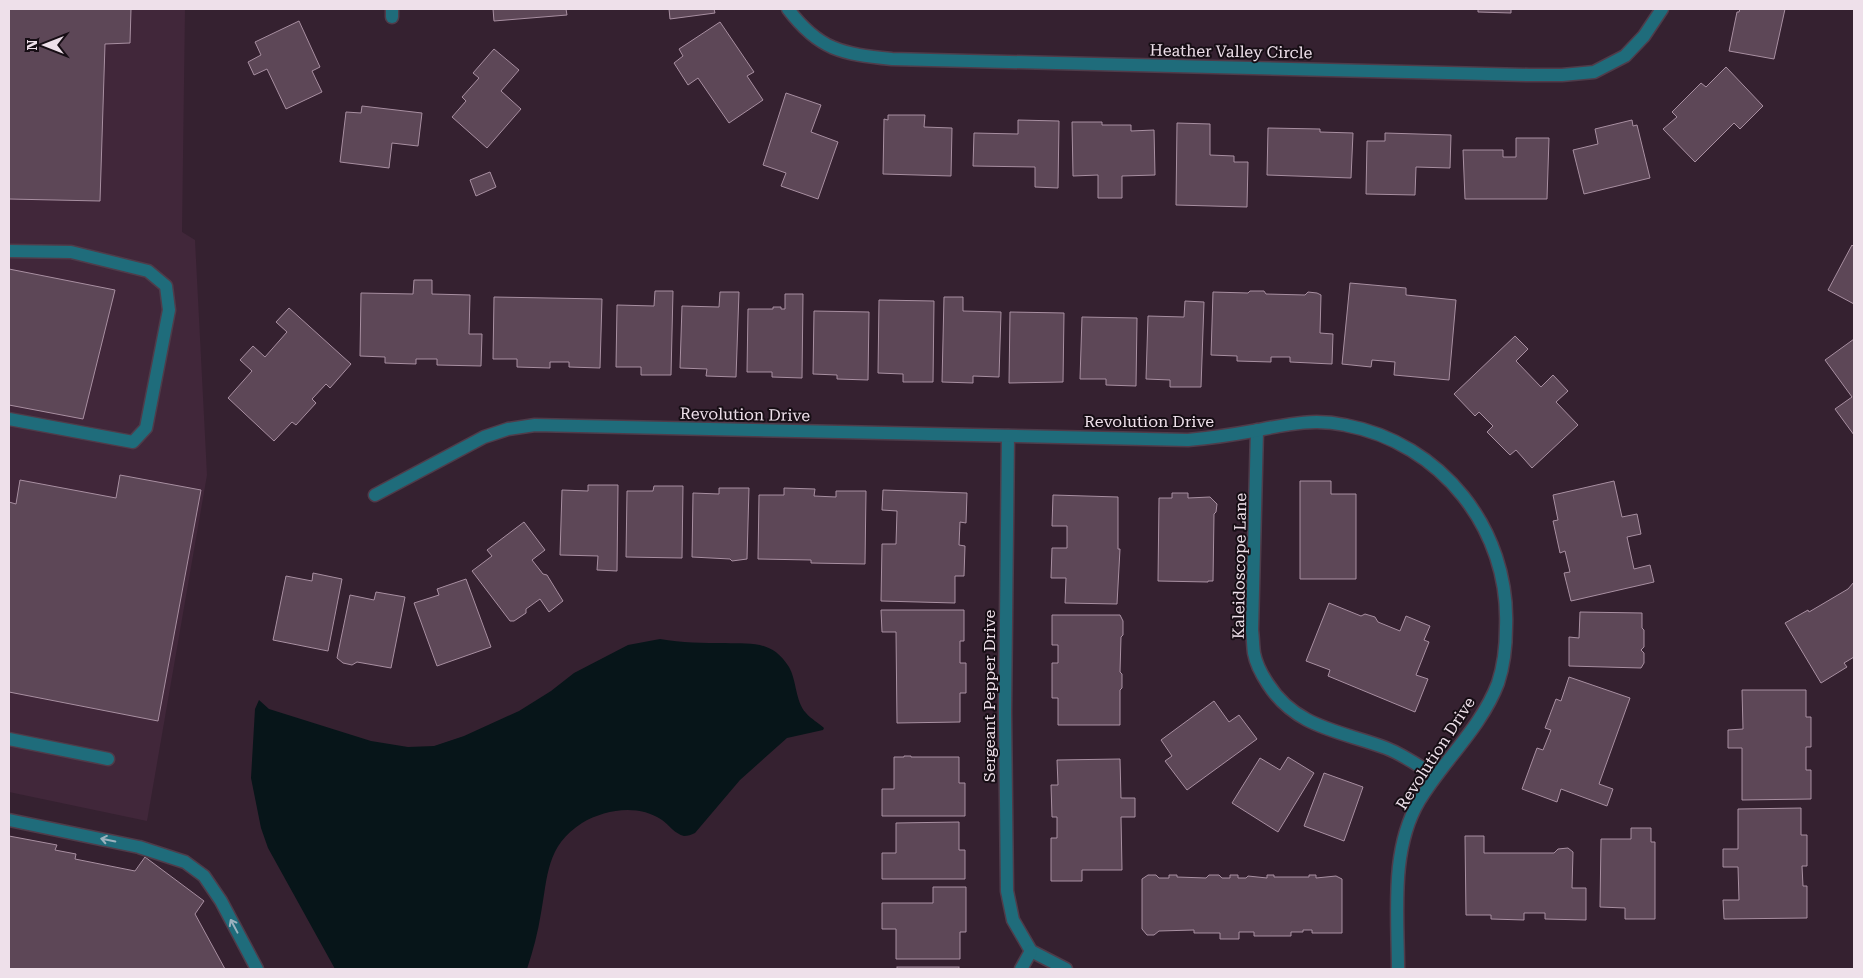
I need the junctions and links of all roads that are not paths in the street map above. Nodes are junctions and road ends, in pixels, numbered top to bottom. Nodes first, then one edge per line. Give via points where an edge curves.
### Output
1 (788, 9) edge
2 (1662, 9) edge
3 (9, 251) edge
4 (9, 419) edge
5 (1257, 430) junction
6 (1008, 436) junction
7 (375, 496) dead end
8 (9, 739) edge
9 (108, 759) dead end
10 (1436, 776) junction
11 (9, 820) edge
12 (1031, 951) junction
13 (258, 969) edge
14 (1020, 969) edge
15 (1066, 969) edge
16 (1398, 969) edge

1 - 2 street, Heather Valley Circle via 802,27 822,43 855,56 1562,75 1594,72 1625,56 1644,36
3 - 4 street via 71,252 148,271 166,286 169,310 146,428 133,442
5 - 6 street, Revolution Drive via 1188,440
5 - 10 street, Kaleidoscope Lane via 1252,630 1254,654 1263,676 1276,697 1298,716 1386,748
5 - 10 street, Revolution Drive via 1294,422 1320,422 1376,433 1406,447 1431,463 1458,489 1494,546 1503,578 1507,614 1506,650 1498,682 1470,733
6 - 7 street, Revolution Drive via 534,425 484,437
6 - 12 street, Sergeant Pepper Drive via 1006,883 1013,920
8 - 9 street
10 - 16 street, Revolution Drive via 1404,833 1399,866
13 -> 11 street via 204,876 185,862 139,847
12 - 14 street
12 - 15 street

